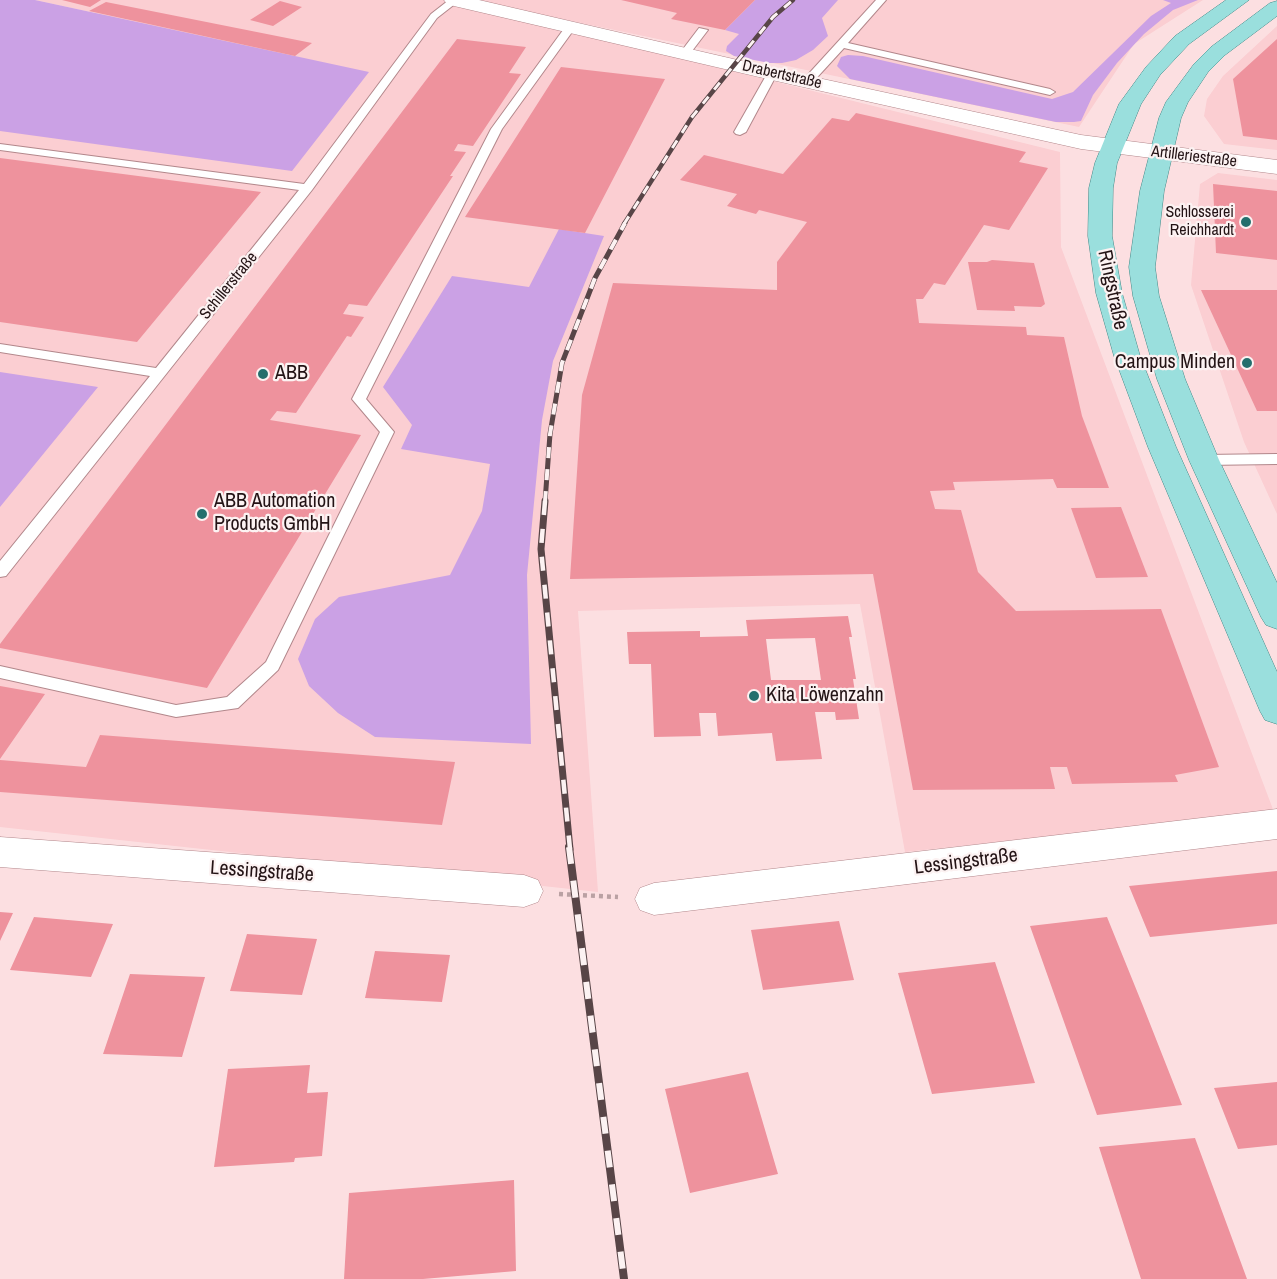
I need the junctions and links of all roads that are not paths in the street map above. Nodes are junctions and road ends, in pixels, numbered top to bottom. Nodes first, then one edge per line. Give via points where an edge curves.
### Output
1 (455, 0) edge
2 (881, 0) edge
3 (1239, 0) edge
4 (1277, 7) edge
5 (570, 28) junction
6 (704, 30) dead end
7 (841, 44) junction
8 (684, 53) junction
9 (772, 74) junction
10 (807, 82) junction
11 (1050, 92) dead end
12 (740, 132) dead end
13 (0, 147) edge
14 (1111, 147) junction
15 (1160, 154) junction
16 (1277, 167) edge
17 (308, 188) junction
18 (0, 348) edge
19 (160, 373) junction
20 (1277, 459) edge
21 (1204, 460) junction
22 (0, 572) edge
23 (1277, 617) edge
24 (0, 672) edge
25 (1277, 711) edge
26 (1277, 824) edge
27 (0, 852) edge
28 (524, 891) road end
29 (654, 899) road end

1 - 5 street, Drabertstraße
1 - 17 lane, Schillerstraße via 434,16
2 - 7 lane
3 - 14 main road, Ringstraße via 1199,26 1167,55 1130,104
4 - 15 main road, Ringstraße via 1237,35 1201,68 1177,102
5 - 8 street, Drabertstraße
5 - 24 lane via 497,129 359,399 387,432 272,666 232,703 176,711
6 - 8 lane
7 - 10 lane
7 - 11 lane
8 - 9 street, Drabertstraße
9 - 10 street, Drabertstraße
9 - 12 lane
10 - 14 street, Drabertstraße
13 - 17 lane
14 - 15 street, Artilleriestraße
14 - 25 main road, Ringstraße via 1101,188 1100,237 1109,293 1124,345 1166,457
15 - 16 street, Artilleriestraße
15 - 21 main road, Ringstraße via 1143,246 1146,296 1171,379
17 - 19 lane, Schillerstraße
18 - 19 lane
19 - 22 lane, Schillerstraße
20 - 21 lane
21 - 23 main road, Ringstraße
26 - 29 street, Lessingstraße
27 - 28 street, Lessingstraße

